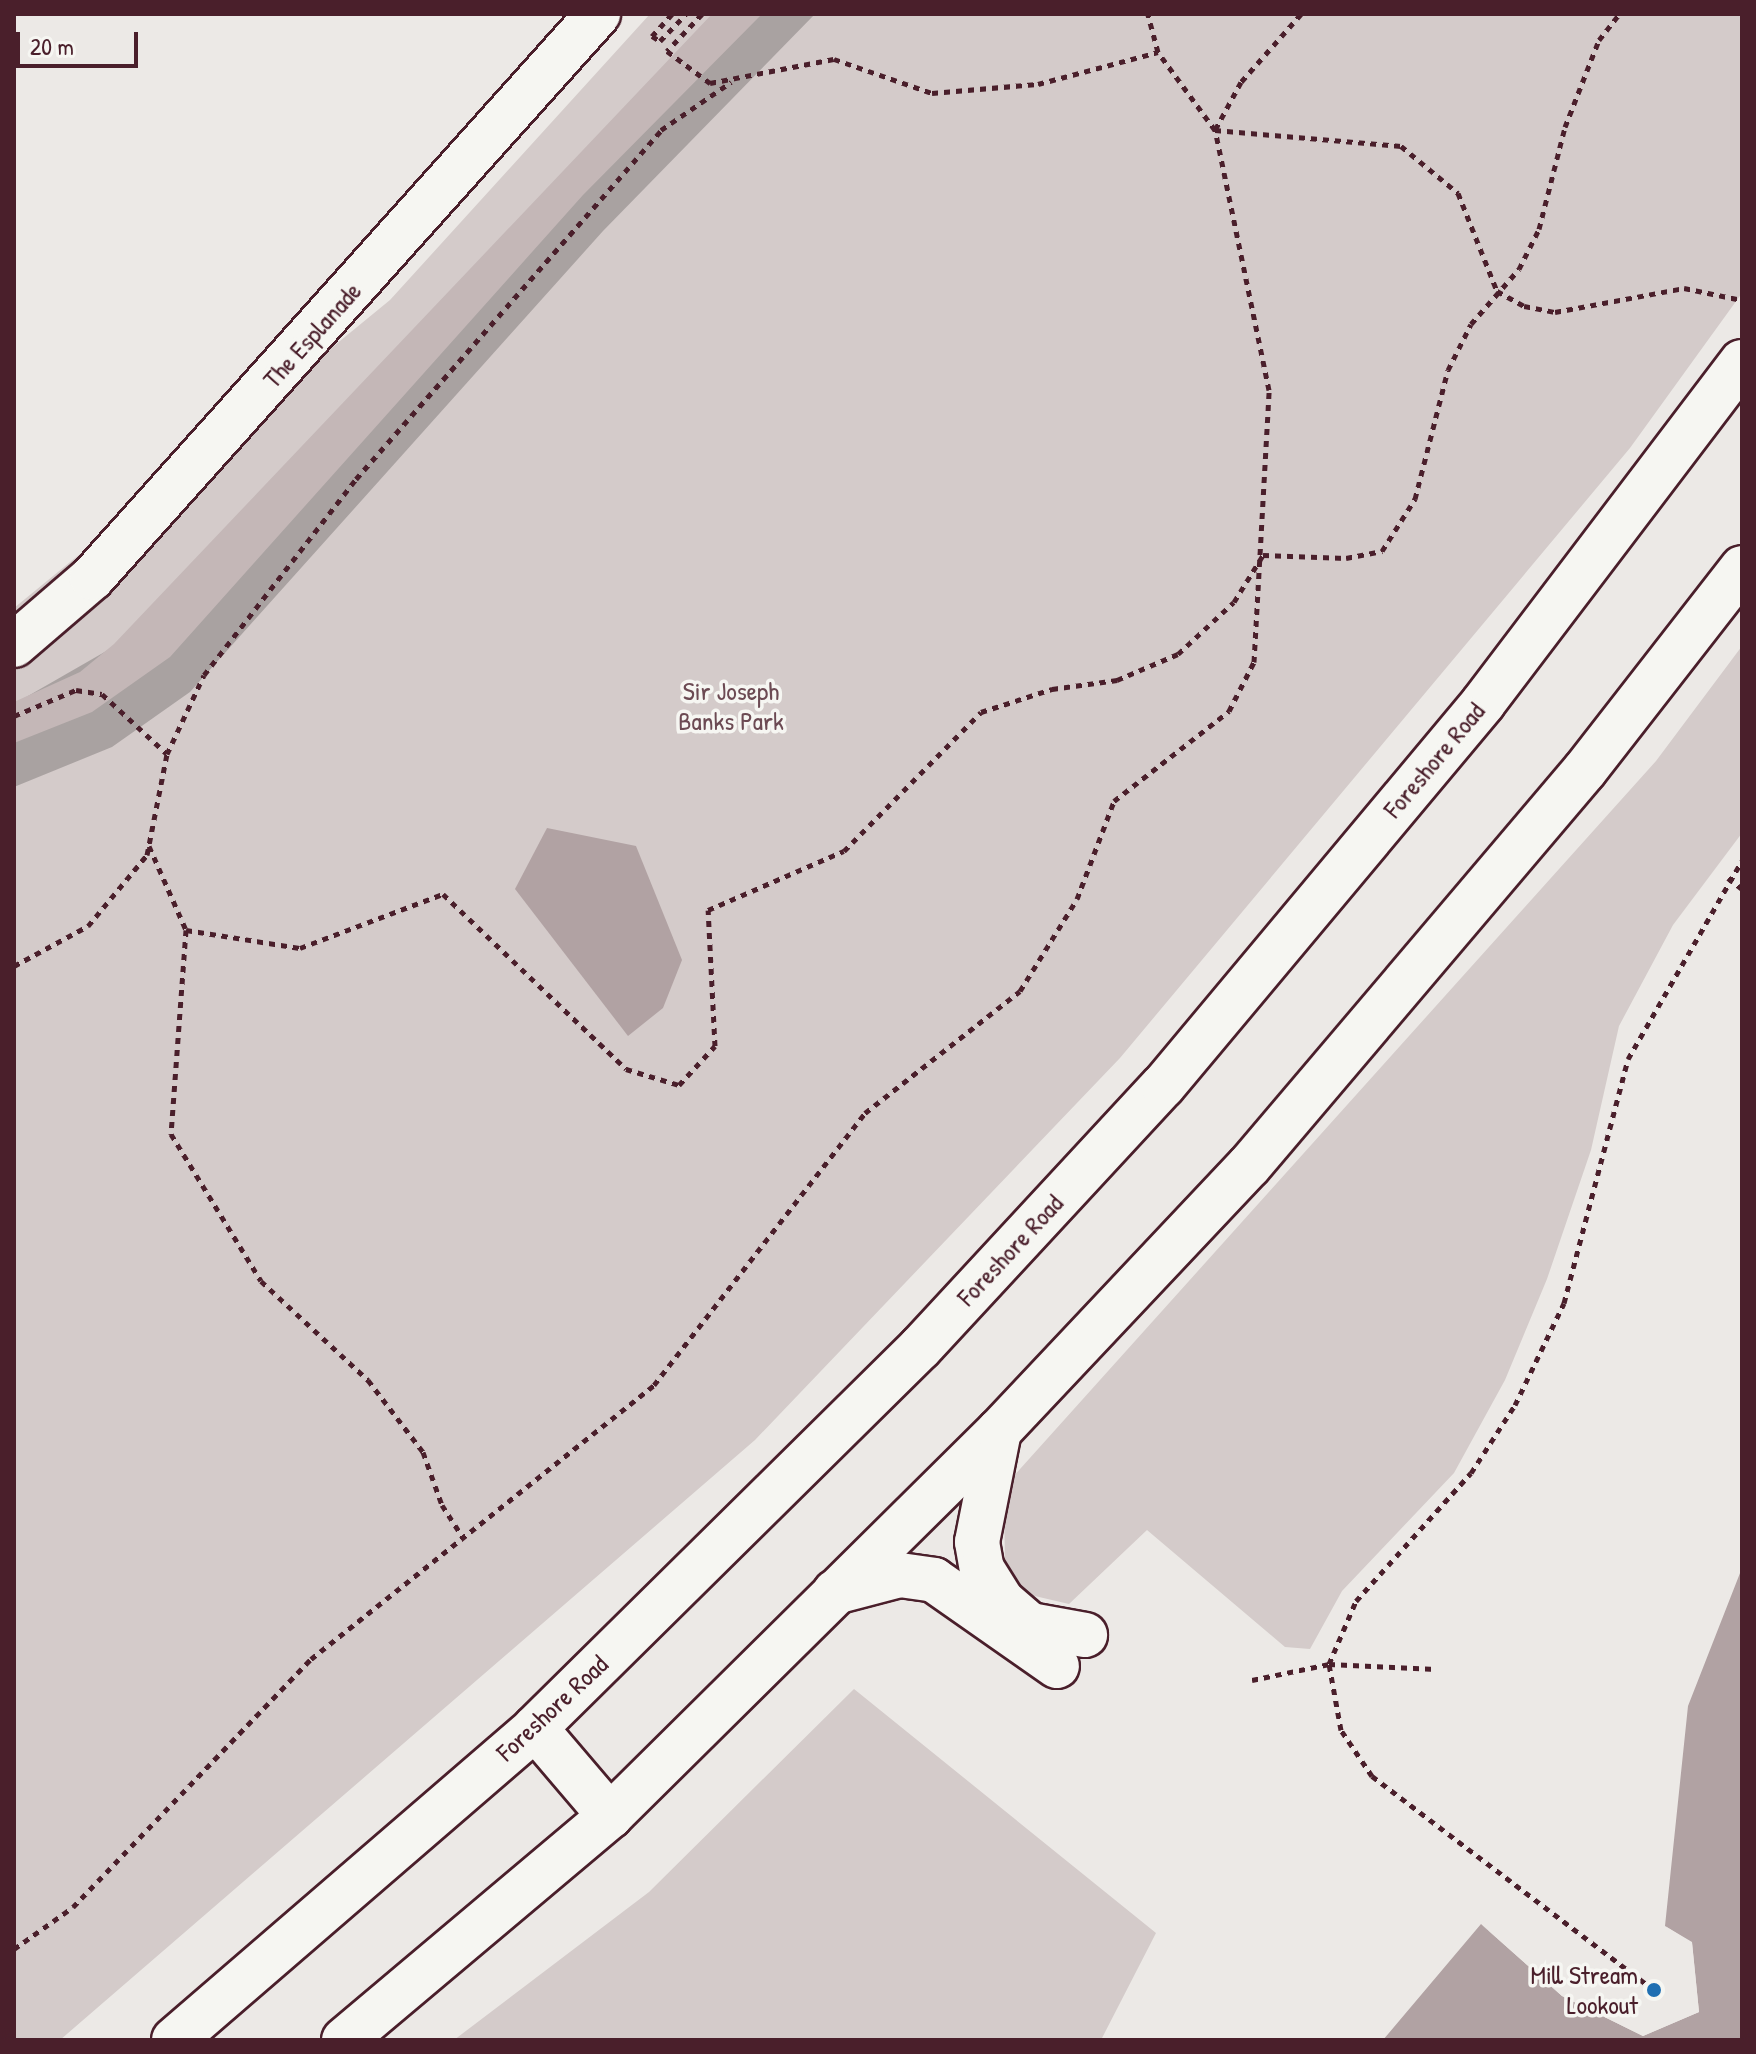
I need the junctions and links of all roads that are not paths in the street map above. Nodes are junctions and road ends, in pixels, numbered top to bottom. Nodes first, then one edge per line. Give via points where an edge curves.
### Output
1 (598, 14) edge
2 (1742, 362) edge
3 (1742, 568) edge
4 (14, 645) edge
5 (999, 1431) junction
6 (835, 1592) junction
7 (535, 1728) junction
8 (610, 1816) junction
9 (174, 2040) edge
10 (344, 2040) edge

1 - 4 main road, The Esplanade via 92,578
2 - 7 main road, Foreshore Road via 1483,703 1163,1086 920,1348
3 - 5 main road via 1585,770 1249,1166
5 - 6 main road
5 - 6 main road via 977,1542 982,1569 1001,1600 1071,1650 934,1580 900,1575
6 - 8 main road
7 - 8 main road
7 - 9 main road, Foreshore Road
8 - 10 main road

